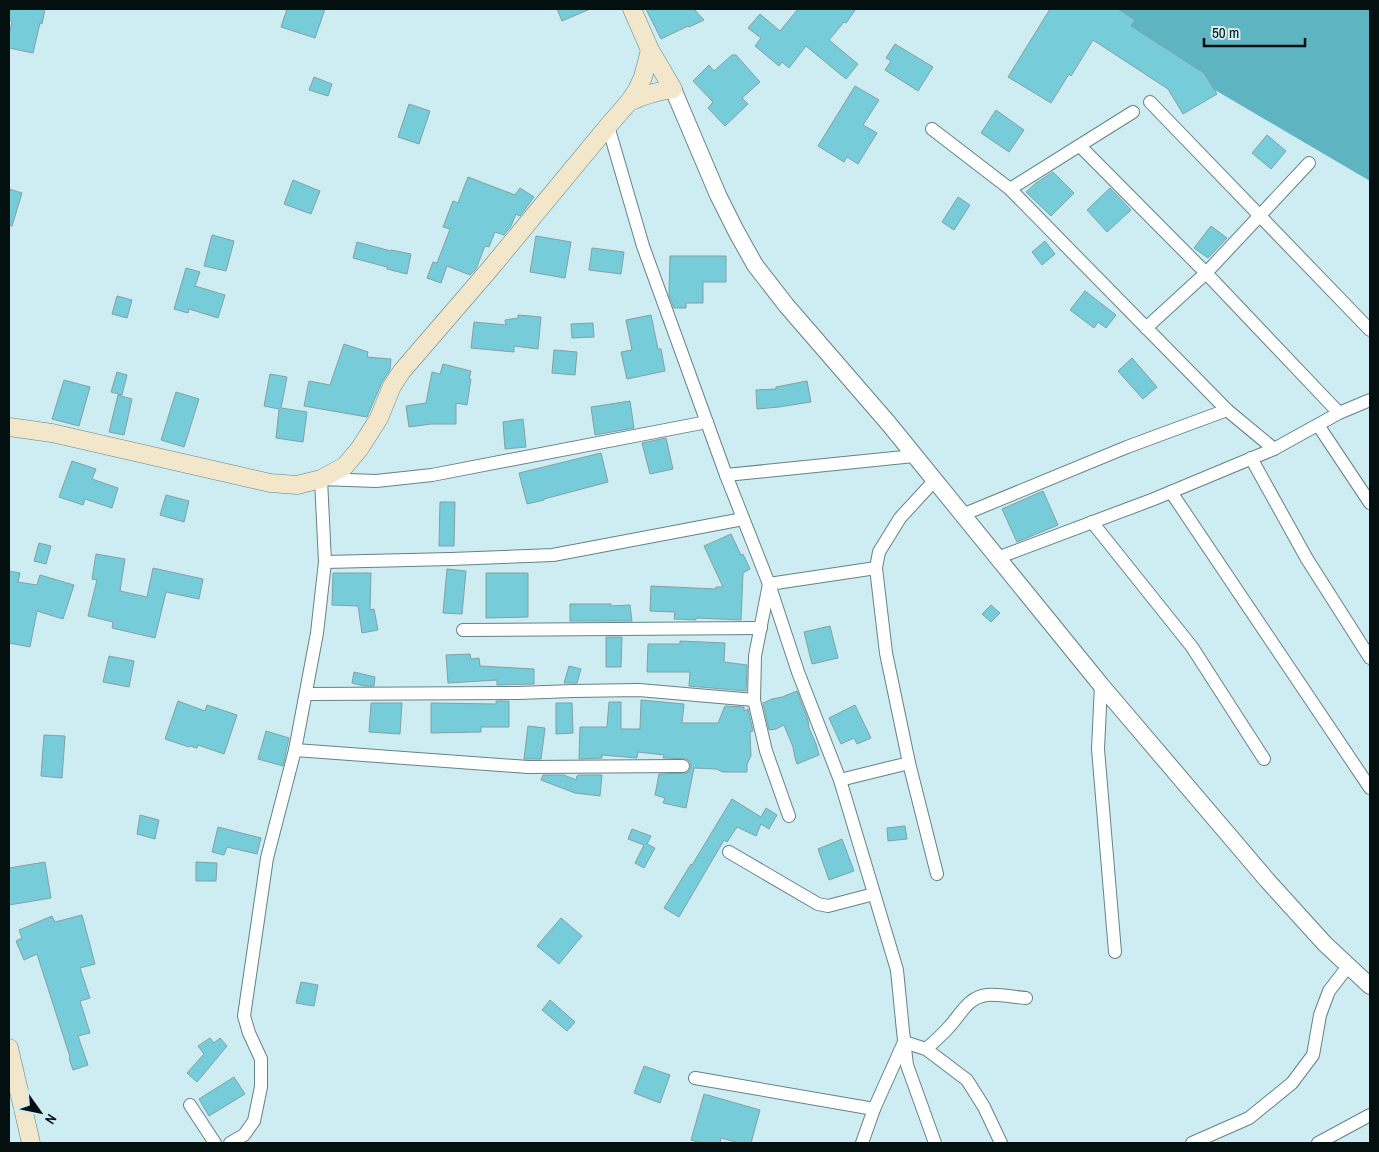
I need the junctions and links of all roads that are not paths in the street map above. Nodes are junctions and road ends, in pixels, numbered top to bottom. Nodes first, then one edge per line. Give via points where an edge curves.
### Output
1 (632, 9) edge
2 (650, 50) junction
3 (673, 89) junction
4 (629, 102) junction
5 (1150, 102) dead end
6 (1133, 112) dead end
7 (608, 126) junction
8 (932, 129) dead end
9 (1080, 146) junction
10 (1309, 163) dead end
11 (1010, 189) junction
12 (1260, 216) junction
13 (1206, 273) junction
14 (1146, 328) junction
15 (1370, 330) edge
16 (1370, 400) edge
17 (1228, 410) junction
18 (1339, 413) junction
19 (707, 422) junction
20 (1318, 425) junction
21 (9, 427) edge
22 (1274, 448) junction
23 (914, 456) junction
24 (1250, 458) junction
25 (726, 476) junction
26 (321, 479) junction
27 (934, 481) junction
28 (1171, 492) junction
29 (1370, 503) edge
30 (962, 515) junction
31 (743, 519) junction
32 (1092, 522) junction
33 (997, 558) junction
34 (325, 562) junction
35 (876, 568) junction
36 (769, 584) junction
37 (760, 628) junction
38 (463, 630) dead end
39 (1370, 658) edge
40 (1101, 685) junction
41 (307, 694) junction
42 (754, 700) junction
43 (295, 750) junction
44 (1264, 759) dead end
45 (909, 763) junction
46 (682, 766) dead end
47 (840, 780) junction
48 (1370, 788) edge
49 (788, 816) dead end
50 (729, 852) dead end
51 (937, 874) dead end
52 (874, 894) junction
53 (1115, 952) dead end
54 (1349, 965) junction
55 (1370, 986) edge
56 (1026, 998) dead end
57 (904, 1042) junction
58 (9, 1048) edge
59 (926, 1049) junction
60 (695, 1078) dead end
61 (190, 1105) dead end
62 (874, 1109) junction
63 (1370, 1115) edge
64 (31, 1143) edge
65 (215, 1143) edge
66 (230, 1143) edge
67 (862, 1143) edge
68 (936, 1143) edge
69 (1001, 1143) edge
70 (1192, 1143) edge
71 (1318, 1143) edge

1 - 2 main road
2 - 3 main road
2 - 4 main road via 643,77
3 - 4 main road
3 - 23 street via 722,202 755,265
4 - 7 main road
5 - 12 street
6 - 9 street
7 - 19 street via 643,246
7 - 26 main road via 402,371 360,448 345,466
8 - 11 street
9 - 11 street
9 - 13 street
10 - 12 street
11 - 14 street
12 - 13 street
12 - 15 street
13 - 14 street
13 - 18 street
14 - 17 street
16 - 18 street
17 - 22 street
17 - 30 street via 1127,447
18 - 20 street
19 - 25 street
19 - 26 street via 432,475 376,481
20 - 22 street
20 - 29 street
21 - 26 main road via 52,433 270,483 297,485
22 - 24 street
23 - 25 street
23 - 27 street
24 - 28 street
24 - 39 street via 1307,559
25 - 31 street
26 - 34 street
27 - 30 street
27 - 35 street via 900,518 879,552
28 - 32 street
28 - 48 street
30 - 33 street
31 - 34 street via 553,555
31 - 36 street
32 - 33 street
32 - 44 street via 1192,647
33 - 40 street
34 - 41 street
35 - 36 street
35 - 45 street via 886,652
36 - 37 street
36 - 47 street via 798,672
37 - 38 street
37 - 42 street via 755,656
40 - 53 street via 1098,749
40 - 54 street via 1267,880 1325,944
41 - 42 street via 518,694 639,690
41 - 43 street
42 - 49 street via 766,751
43 - 46 street via 528,767
43 - 66 street via 266,858 244,1016 260,1059 261,1087 254,1121 244,1134
45 - 47 street
45 - 51 street
47 - 52 street
50 - 52 street via 818,904 828,906
52 - 57 street via 897,970
54 - 55 street
54 - 70 street via 1329,991 1320,1015 1313,1055 1292,1083 1249,1118
56 - 59 street via 987,995 973,999
57 - 59 street
57 - 62 street
57 - 68 street via 908,1065
58 - 64 main road
59 - 69 street via 967,1080
60 - 62 street
61 - 65 street
62 - 67 street
63 - 71 street

